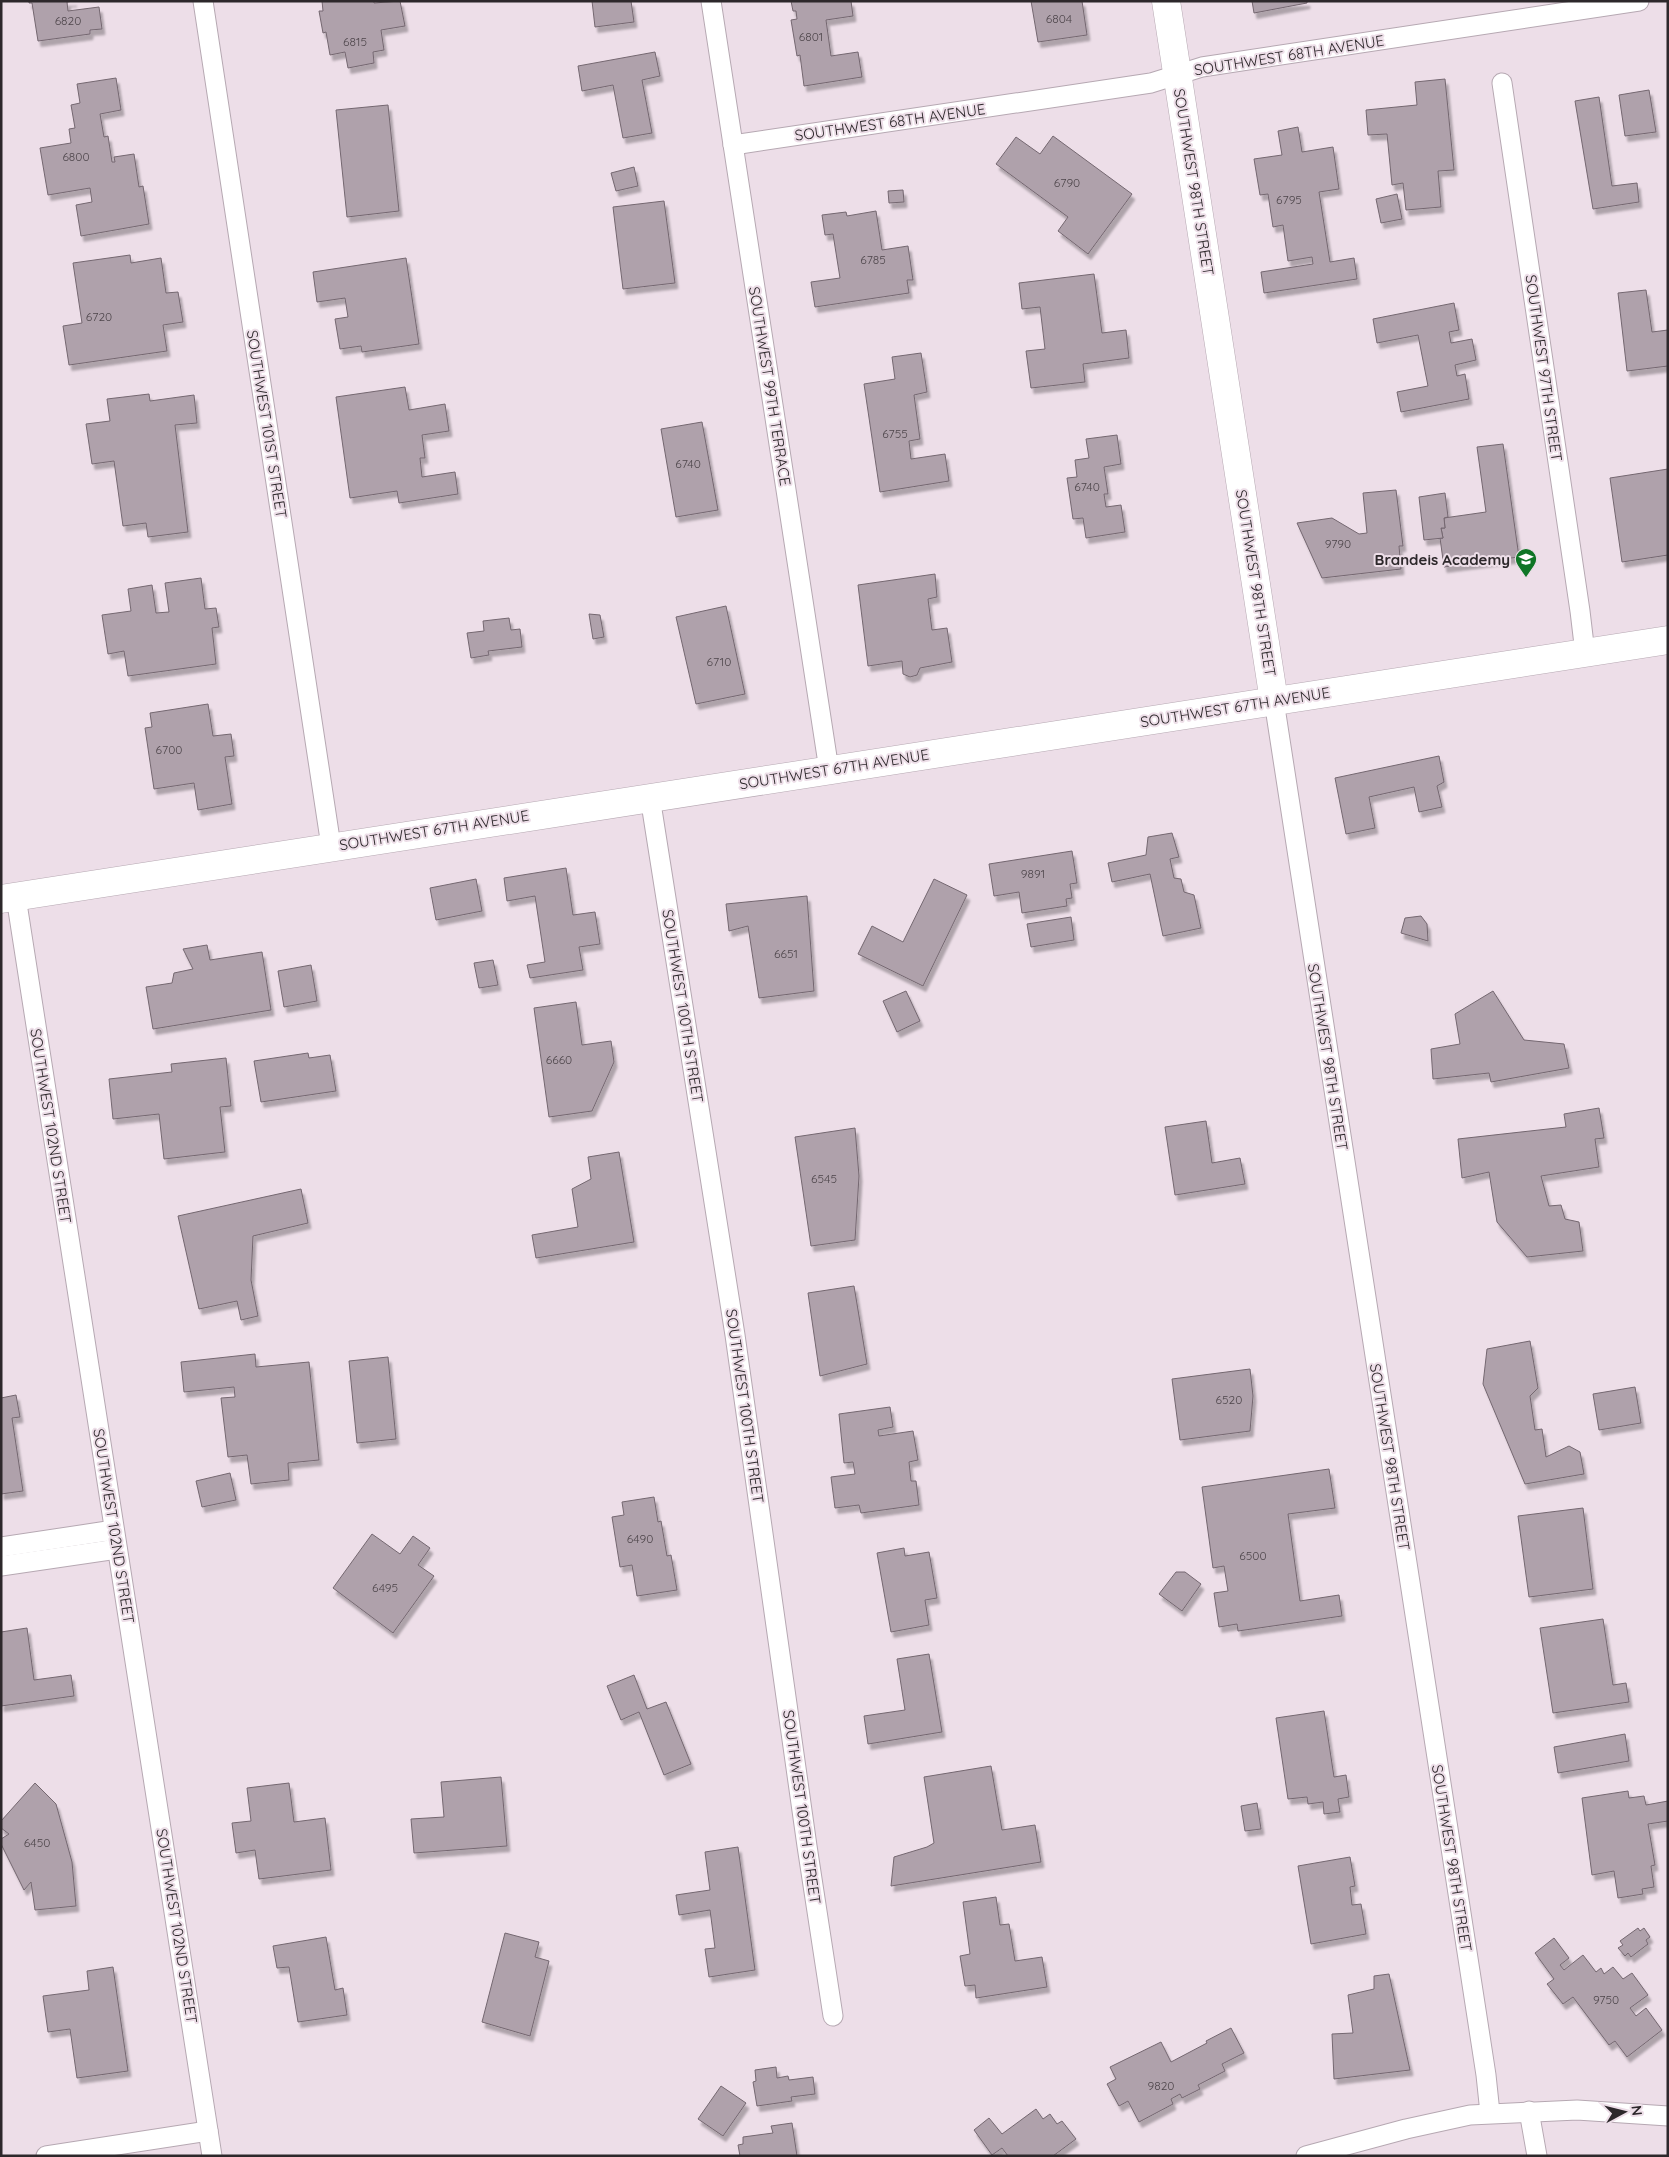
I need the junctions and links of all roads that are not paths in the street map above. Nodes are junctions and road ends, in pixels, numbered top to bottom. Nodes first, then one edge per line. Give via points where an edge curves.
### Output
1 (203, 1) edge
2 (711, 1) edge
3 (1166, 1) edge
4 (1639, 1) edge
5 (1177, 74) junction
6 (1502, 83) dead end
7 (733, 145) junction
8 (1668, 640) edge
9 (1585, 653) junction
10 (1274, 700) junction
11 (829, 770) junction
12 (650, 797) junction
13 (331, 846) junction
14 (8, 898) edge
15 (114, 1530) junction
16 (1, 1547) edge
17 (117, 1549) junction
18 (1, 1566) edge
19 (833, 2016) dead end
20 (1529, 2111) junction
21 (1490, 2113) junction
22 (1668, 2116) edge
23 (208, 2131) junction
24 (46, 2156) edge
25 (212, 2156) edge
26 (1306, 2156) edge
27 (1537, 2156) edge

1 - 13 street, SOUTHWEST 101ST STREET
2 - 7 street, SOUTHWEST 99TH TERRACE
3 - 5 main road, SOUTHWEST 98TH STREET
4 - 5 street, SOUTHWEST 68TH AVENUE via 1202,67
5 - 7 street, SOUTHWEST 68TH AVENUE via 1151,83
5 - 10 main road, SOUTHWEST 98TH STREET
6 - 9 street, SOUTHWEST 97TH STREET
7 - 11 street, SOUTHWEST 99TH TERRACE
8 - 9 main road, SOUTHWEST 67TH AVENUE
9 - 10 main road, SOUTHWEST 67TH AVENUE
10 - 11 main road, SOUTHWEST 67TH AVENUE
10 - 21 street, SOUTHWEST 98TH STREET
11 - 12 main road, SOUTHWEST 67TH AVENUE
12 - 13 main road, SOUTHWEST 67TH AVENUE
12 - 19 street, SOUTHWEST 100TH STREET via 735,1336
13 - 14 main road, SOUTHWEST 67TH AVENUE
14 - 15 street, SOUTHWEST 102ND STREET
15 - 16 street
15 - 17 street, SOUTHWEST 102ND STREET
17 - 18 street
17 - 23 street, SOUTHWEST 102ND STREET
20 - 21 street
20 - 22 street via 1577,2110
20 - 27 street
21 - 26 street via 1406,2129
23 - 24 street
23 - 25 street, SOUTHWEST 102ND STREET

